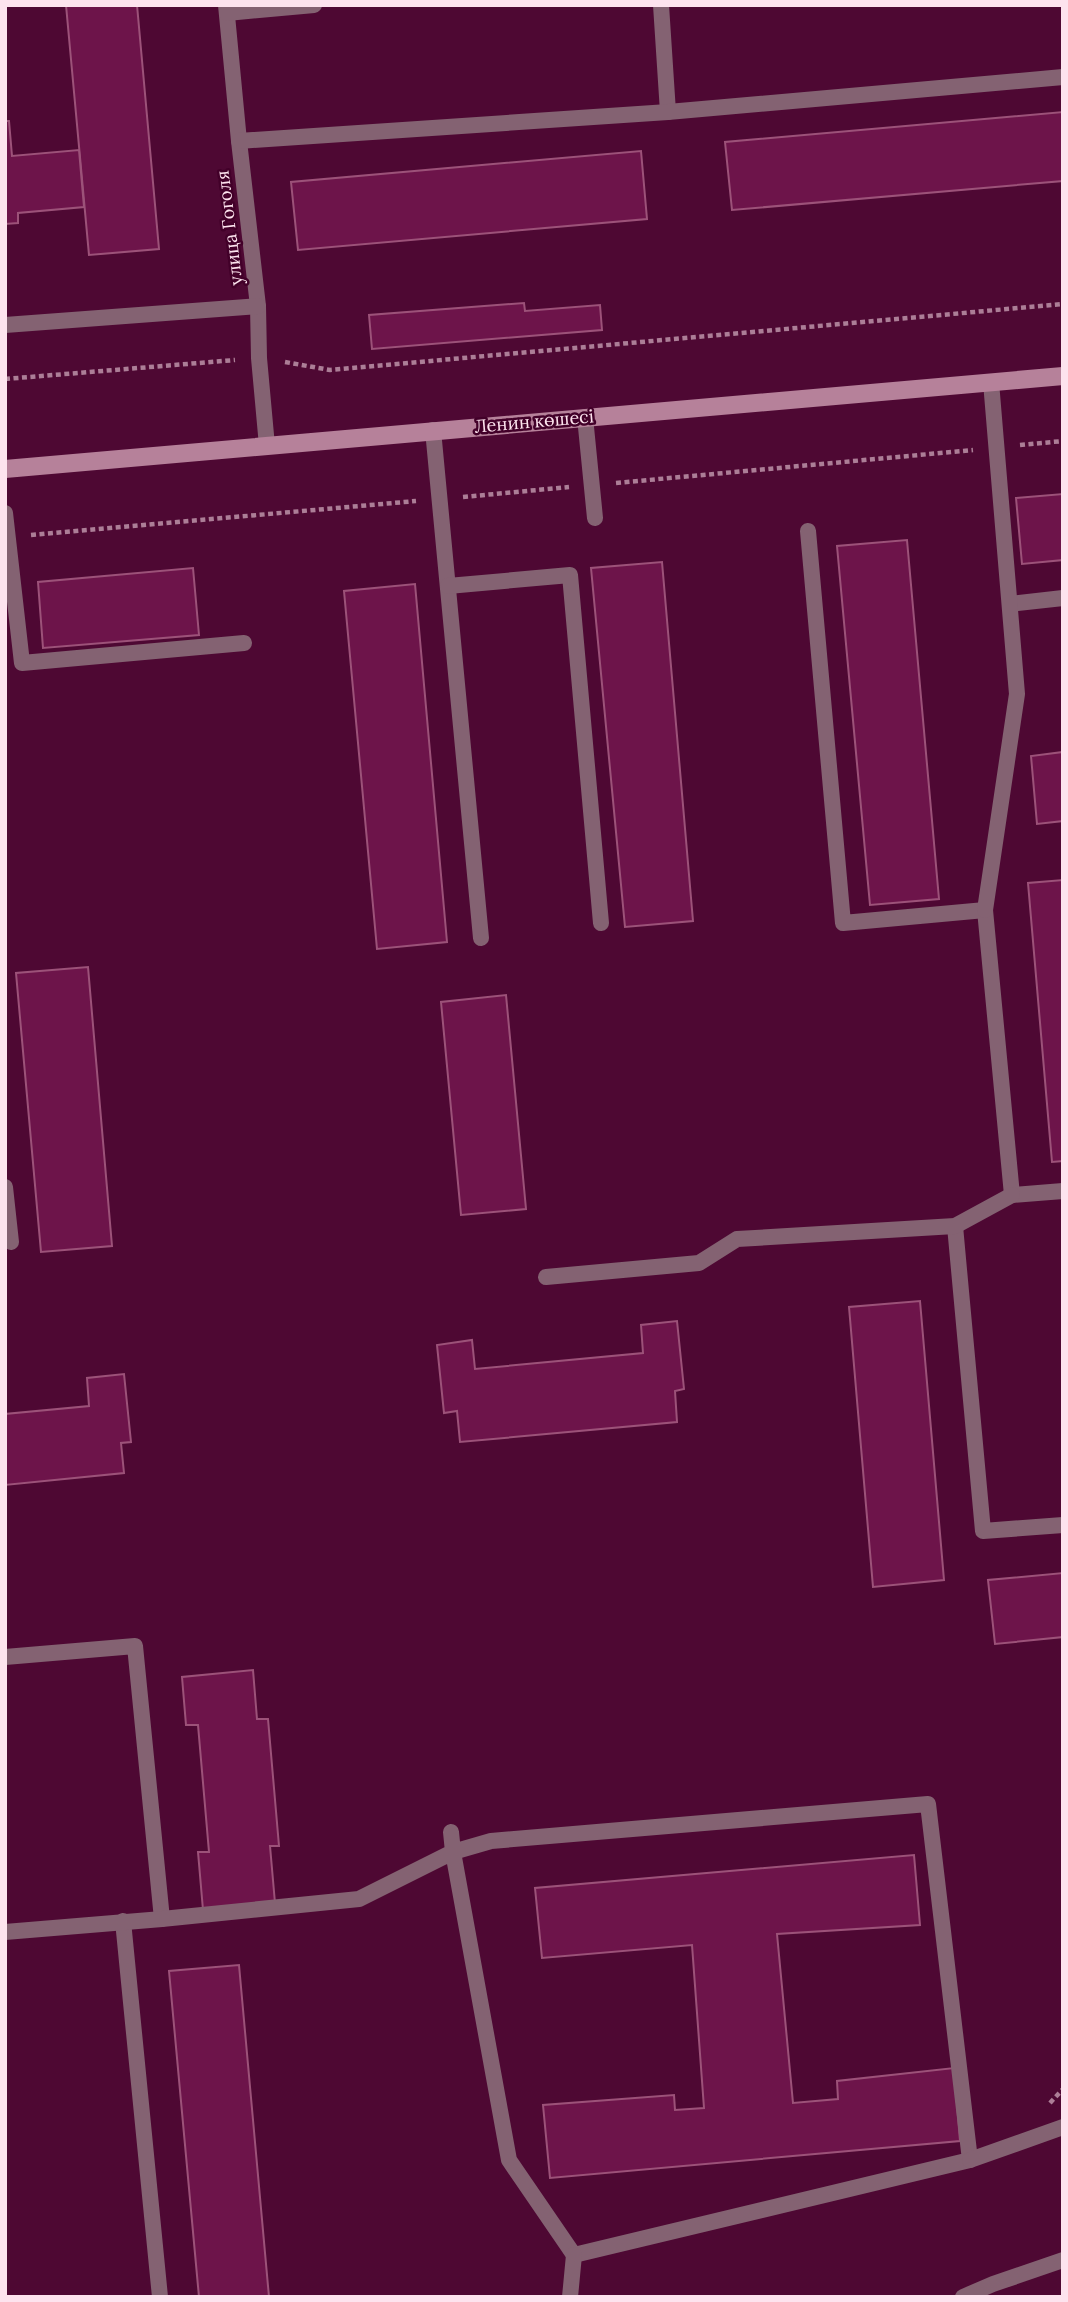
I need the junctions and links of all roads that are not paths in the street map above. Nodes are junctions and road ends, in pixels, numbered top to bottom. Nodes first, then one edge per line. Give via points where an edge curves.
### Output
1 (314, 5) edge
2 (661, 5) edge
3 (226, 9) edge
4 (1063, 77) edge
5 (668, 113) junction
6 (239, 141) junction
7 (258, 306) junction
8 (5, 325) edge
9 (1063, 376) edge
10 (991, 382) junction
11 (584, 417) junction
12 (433, 430) junction
13 (267, 446) junction
14 (5, 469) edge
15 (5, 513) edge
16 (595, 518) dead end
17 (808, 531) dead end
18 (448, 586) junction
19 (1063, 598) edge
20 (1010, 604) junction
21 (243, 643) dead end
22 (985, 910) junction
23 (601, 923) dead end
24 (481, 938) dead end
25 (5, 1187) edge
26 (1063, 1191) edge
27 (1012, 1195) junction
28 (955, 1226) junction
29 (11, 1242) dead end
30 (546, 1277) dead end
31 (1063, 1525) edge
32 (5, 1657) edge
33 (451, 1832) dead end
34 (453, 1853) junction
35 (162, 1919) junction
36 (123, 1921) junction
37 (5, 1932) edge
38 (1063, 2127) edge
39 (970, 2160) junction
40 (574, 2255) junction
41 (1063, 2260) edge
42 (160, 2297) edge
43 (569, 2297) edge
44 (964, 2297) edge

1 - 3 lane
2 - 5 lane
3 - 6 lane, улица Гоголя
4 - 5 lane
5 - 6 lane
6 - 7 lane, улица Гоголя
7 - 8 lane
7 - 13 lane, улица Гоголя
9 - 10 main road, Ленин көшесі
10 - 11 main road, Ленин көшесі
10 - 20 lane
11 - 12 main road, Ленин көшесі
11 - 16 lane
12 - 13 main road, Ленин көшесі
12 - 18 lane
13 - 14 main road, Ленин көшесі
15 - 21 lane via 22,663
17 - 22 lane via 844,923
18 - 23 lane via 570,575
18 - 24 lane
19 - 20 lane
20 - 22 lane via 1017,694
22 - 27 lane
25 - 29 lane
26 - 27 lane
27 - 28 lane
28 - 30 lane via 737,1239 699,1264
28 - 31 lane via 983,1531
32 - 35 lane via 135,1646
33 - 34 lane
34 - 35 lane via 359,1899
34 - 39 lane via 491,1841 928,1804
34 - 40 lane via 509,2160
35 - 36 lane
36 - 37 lane
36 - 42 lane
38 - 39 lane
39 - 40 lane
40 - 43 lane
41 - 44 lane

